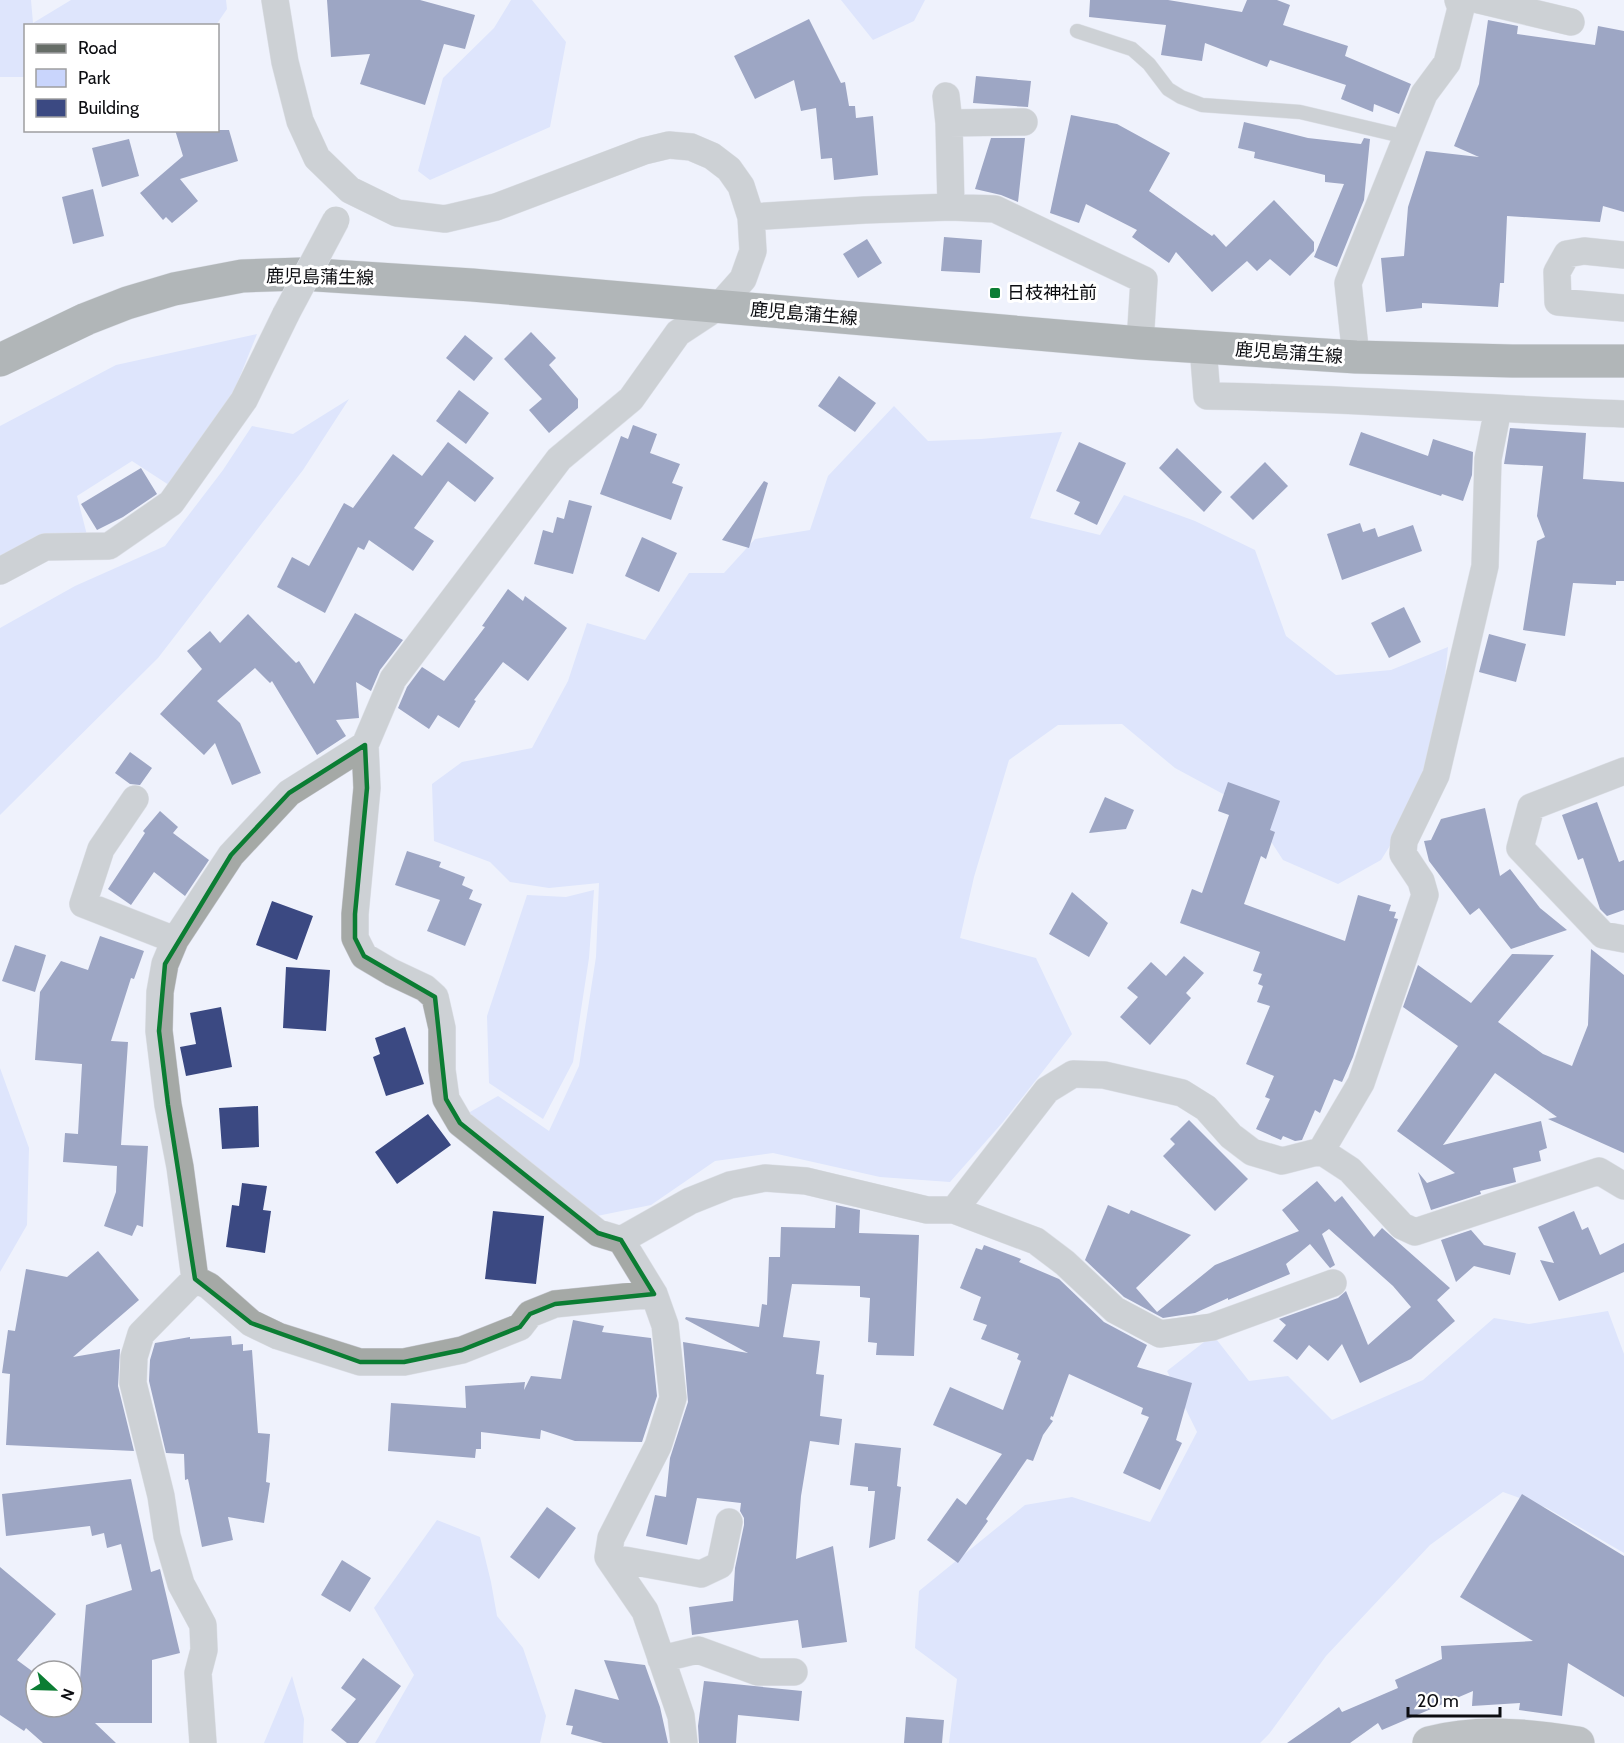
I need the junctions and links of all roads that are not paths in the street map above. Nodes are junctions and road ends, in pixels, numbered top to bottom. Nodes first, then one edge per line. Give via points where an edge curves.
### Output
1 (276, 0) edge
2 (1458, 0) edge
3 (1479, 0) edge
4 (1571, 22) dead end
5 (1077, 31) dead end
6 (946, 96) dead end
7 (1024, 122) dead end
8 (949, 123) junction
9 (1406, 137) junction
10 (350, 190) junction
11 (951, 207) junction
12 (751, 217) junction
13 (1624, 255) edge
14 (719, 306) junction
15 (1624, 308) edge
16 (1140, 343) junction
17 (1203, 347) junction
18 (1356, 357) junction
19 (0, 360) edge
20 (1624, 361) edge
21 (1498, 410) junction
22 (1624, 414) edge
23 (0, 571) edge
24 (365, 745) junction
25 (1624, 771) edge
26 (135, 799) dead end
27 (1624, 939) edge
28 (175, 940) junction
29 (1321, 1151) junction
30 (1624, 1186) edge
31 (954, 1210) junction
32 (621, 1240) junction
33 (195, 1279) junction
34 (1333, 1283) dead end
35 (654, 1294) junction
36 (729, 1522) dead end
37 (608, 1557) junction
38 (661, 1659) junction
39 (794, 1672) dead end
40 (1532, 1739) edge
41 (203, 1743) edge
42 (684, 1743) edge
43 (1429, 1743) edge
44 (1578, 1743) edge

1 - 10 street via 285,62 300,121 317,158
2 - 9 street via 1461,8 1447,63 1424,94
3 - 4 street
5 - 9 lane via 1132,49 1168,89 1202,105 1300,112
6 - 8 street
7 - 8 street
8 - 11 street
9 - 18 street via 1348,284
10 - 12 street via 397,213 446,219 496,207 669,145 691,147 729,169 741,186
10 - 23 street, bridge via 244,400 171,503 109,546 45,547
11 - 12 street
11 - 16 street via 995,209 1144,280
12 - 14 street via 753,251 743,279
13 - 15 street via 1584,251 1567,254 1557,272 1558,302
14 - 16 main road, 鹿児島蒲生線
14 - 19 main road, 鹿児島蒲生線 via 302,274 242,276 127,303
14 - 24 street via 678,333 631,399 559,459 393,679
16 - 17 main road, 鹿児島蒲生線
17 - 18 main road, 鹿児島蒲生線
17 - 21 street via 1207,396
18 - 20 main road, 鹿児島蒲生線
21 - 22 street
21 - 29 street via 1488,459 1485,566 1436,775 1402,854 1421,881 1425,895 1361,1083
24 - 28 street via 289,793 231,855
24 - 32 street via 368,788 355,914 355,938 364,956 435,997 442,1028 446,1099 460,1123 598,1233
25 - 27 street via 1531,807 1520,848 1603,935
26 - 28 street via 101,849 83,904
28 - 33 street via 160,992 159,1031
29 - 30 street via 1350,1170 1402,1226 1415,1232 1599,1171
29 - 31 street via 1282,1161 1252,1152 1206,1108 1182,1093 1104,1075 1073,1074 1047,1090
31 - 32 street via 927,1210 806,1181 765,1178 730,1185 690,1201
31 - 34 street via 1036,1241 1115,1310 1160,1334 1212,1327
32 - 35 street
33 - 35 street via 251,1323 278,1336 360,1362 404,1362 462,1350 520,1327 530,1314 555,1304
33 - 41 street via 141,1334 134,1357 133,1383 167,1536 181,1584 203,1625 204,1650 198,1673
35 - 37 street via 665,1325 674,1398 658,1446 611,1538
36 - 37 street via 720,1565 701,1574
37 - 38 street via 645,1611
38 - 39 street via 698,1650 758,1672
38 - 42 street via 681,1716
40 - 43 street via 1450,1737
40 - 44 street

